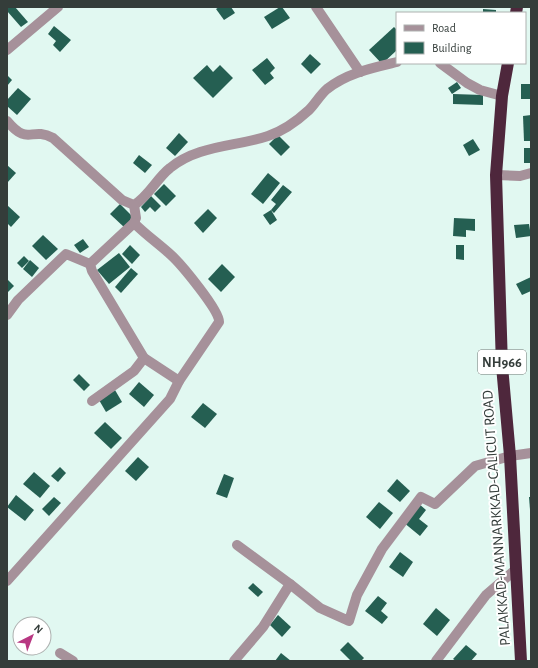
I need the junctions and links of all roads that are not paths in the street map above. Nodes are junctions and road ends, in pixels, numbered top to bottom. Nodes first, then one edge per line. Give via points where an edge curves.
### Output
1 (58, 7) edge
2 (316, 7) edge
3 (7, 50) edge
4 (396, 62) edge
5 (441, 64) edge
6 (508, 64) edge
7 (360, 72) junction
8 (502, 96) junction
9 (7, 121) edge
10 (531, 173) edge
11 (496, 175) junction
12 (134, 205) junction
13 (134, 223) junction
14 (90, 264) junction
15 (7, 314) edge
16 (144, 358) junction
17 (179, 381) junction
18 (92, 401) dead end
19 (531, 453) edge
20 (510, 456) junction
21 (238, 545) dead end
22 (515, 570) junction
23 (7, 581) edge
24 (290, 584) junction
25 (60, 653) dead end
26 (73, 661) edge
27 (234, 661) edge
28 (436, 661) edge
29 (521, 661) edge

1 - 3 street
2 - 7 street
4 - 7 street
5 - 8 street via 466,83
6 - 8 highway, PALAKKAD-MANNARKKAD-CALICUT ROAD / NH966
7 - 12 street via 343,78 325,91 288,127 267,136 213,148 169,168
8 - 11 highway, PALAKKAD-MANNARKKAD-CALICUT ROAD / NH966
9 - 12 street via 17,132 25,136 37,133 53,138 122,200
10 - 11 street via 520,176
11 - 20 highway, PALAKKAD-MANNARKKAD-CALICUT ROAD / NH966 via 502,366
12 - 13 street
13 - 14 street
13 - 17 street via 178,262 220,318 218,325
14 - 15 street via 66,254
14 - 16 street
16 - 17 street
16 - 18 street via 134,371
17 - 23 street via 170,399
19 - 20 street
20 - 22 highway, PALAKKAD-MANNARKKAD-CALICUT ROAD / NH966
20 - 24 street via 475,466 435,504 421,498 382,549 357,595 349,621 320,608
21 - 24 street
22 - 28 street via 486,595
22 - 29 highway, PALAKKAD-MANNARKKAD-CALICUT ROAD / NH966
24 - 27 street via 263,627
25 - 26 street

